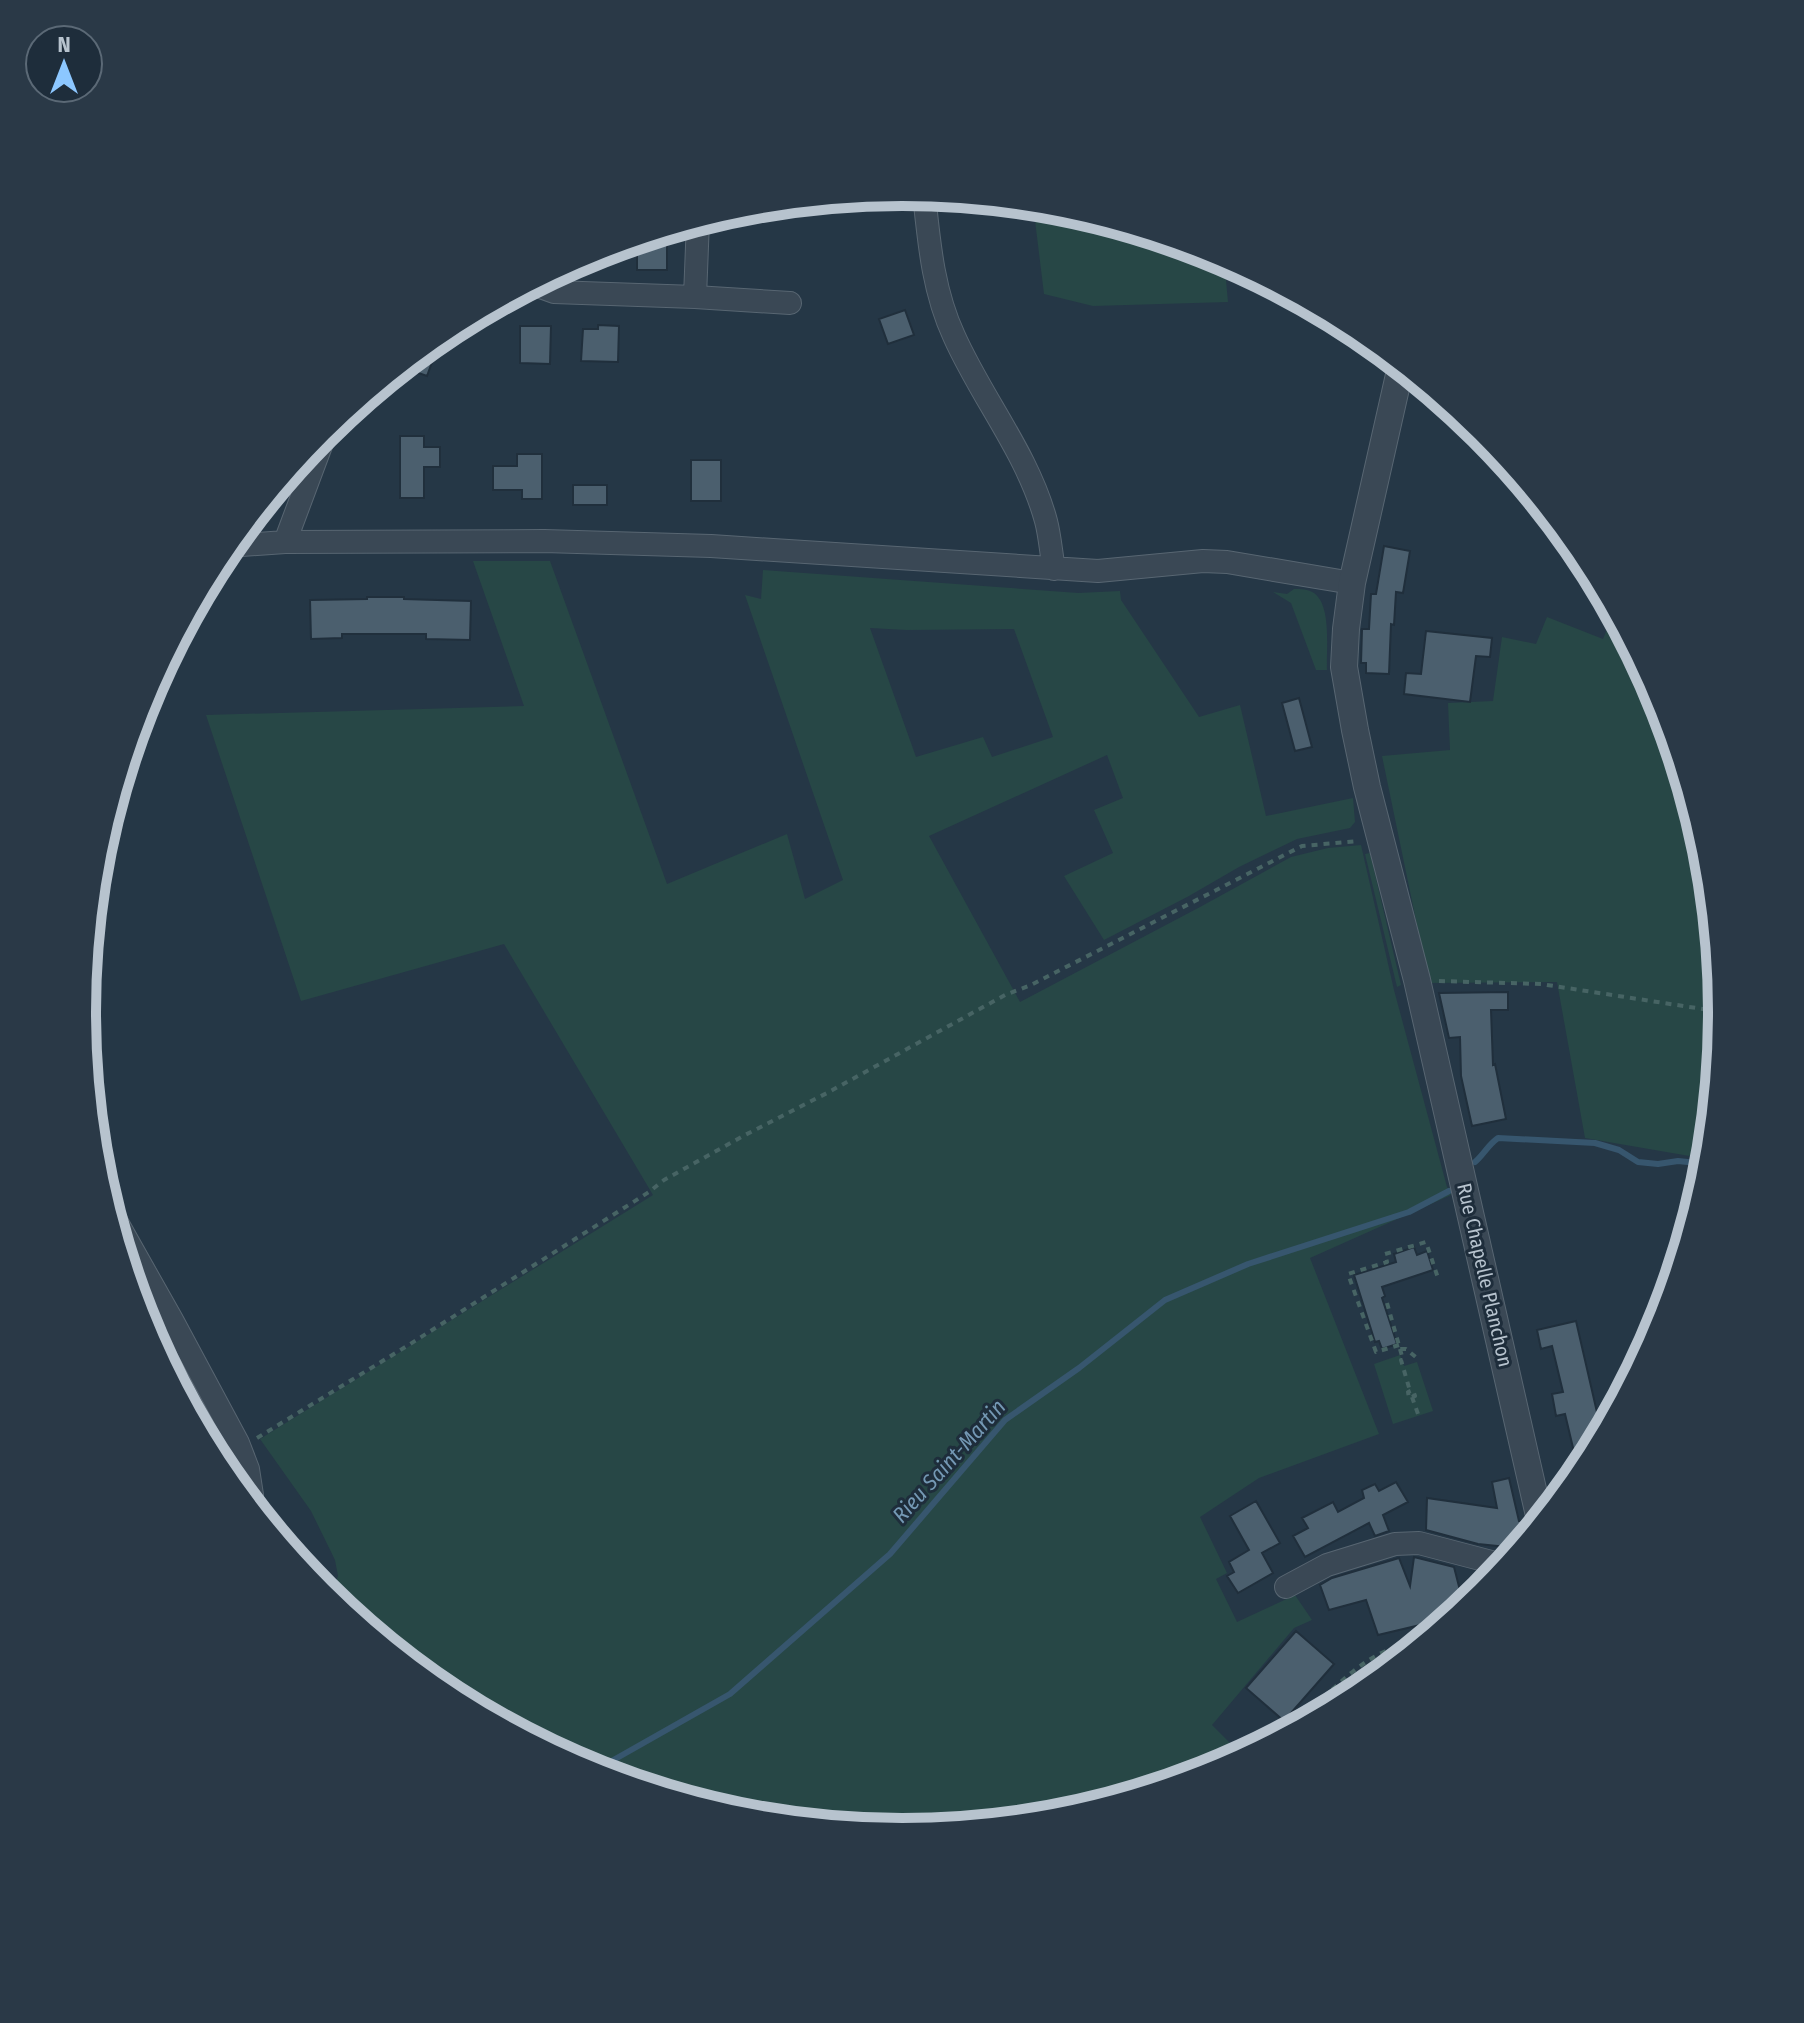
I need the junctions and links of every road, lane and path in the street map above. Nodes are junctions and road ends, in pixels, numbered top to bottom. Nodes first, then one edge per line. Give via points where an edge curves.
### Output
1 (925, 206) edge
2 (698, 232) edge
3 (546, 289) edge
4 (695, 297) junction
5 (790, 303) dead end
6 (1399, 377) edge
7 (316, 459) edge
8 (285, 542) junction
9 (246, 545) edge
10 (1054, 569) junction
11 (1352, 583) junction
12 (1381, 839) junction
13 (1417, 980) junction
14 (1708, 1010) edge
15 (132, 1249) edge
16 (1438, 1278) dead end
17 (1387, 1303) dead end
18 (1400, 1347) junction
19 (1417, 1358) dead end
20 (1418, 1414) dead end
21 (238, 1443) junction
22 (250, 1485) edge
23 (1537, 1507) edge
24 (1490, 1562) edge
25 (1286, 1587) dead end
26 (1396, 1648) edge
27 (1319, 1701) edge

1 - 10 street via 933,272 953,334 1031,480 1047,523
2 - 4 street
3 - 4 street
4 - 5 street
6 - 11 street, Rue Chapelle Planchon
7 - 8 street
8 - 9 street
8 - 10 street via 711,546
10 - 11 street via 1215,562
11 - 12 street, Rue Chapelle Planchon via 1344,667
12 - 13 street, Rue Chapelle Planchon
12 - 21 path via 1302,846 1005,995 664,1180 326,1396 248,1444
13 - 14 path via 1541,984
13 - 23 street, Rue Chapelle Planchon
15 - 21 street
16 - 18 path via 1426,1242 1385,1254 1387,1262 1348,1274 1376,1352
17 - 18 path
18 - 19 path
18 - 20 path
21 - 22 street
24 - 25 street via 1419,1543 1395,1544 1327,1565
26 - 27 path via 1350,1673

